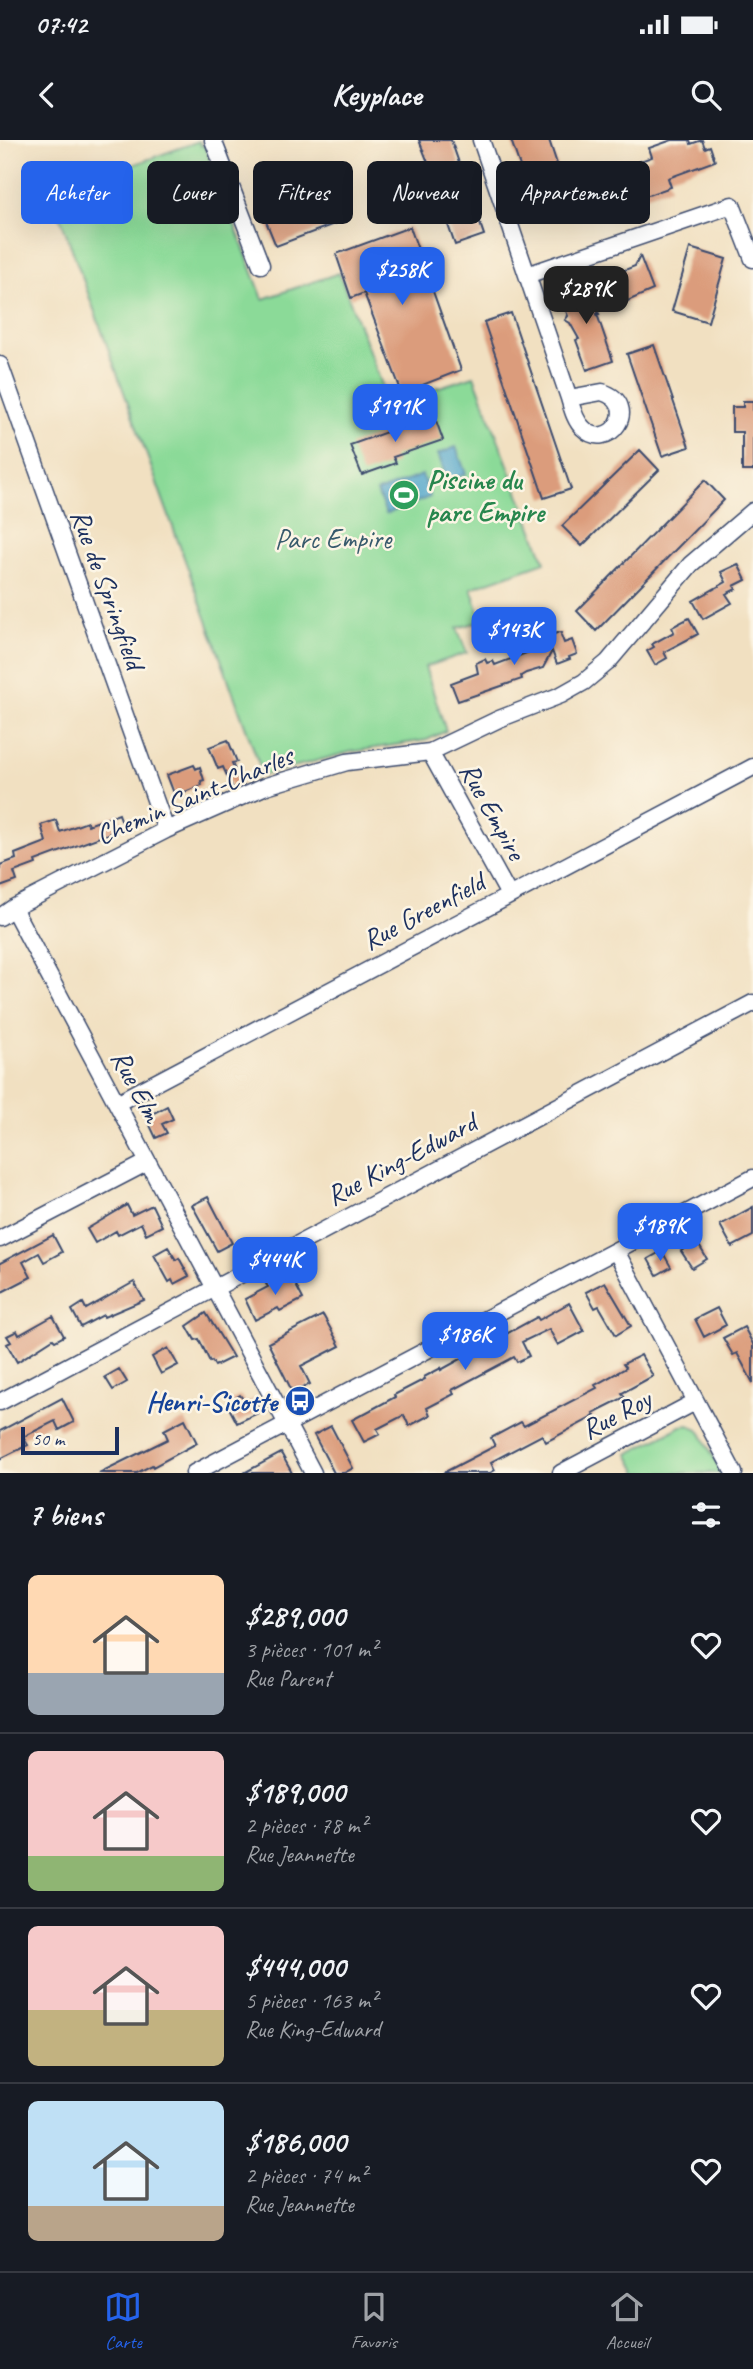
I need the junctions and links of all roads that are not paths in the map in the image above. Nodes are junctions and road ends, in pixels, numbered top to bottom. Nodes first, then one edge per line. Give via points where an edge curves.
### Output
1 (213, 140) edge
2 (481, 140) edge
3 (753, 259) edge
4 (261, 265) dead end
5 (527, 275) junction
6 (0, 365) edge
7 (569, 398) dead end
8 (753, 511) edge
9 (430, 751) junction
10 (753, 767) edge
11 (166, 830) junction
12 (509, 895) junction
13 (7, 912) edge
14 (753, 1003) edge
15 (117, 1103) junction
16 (148, 1162) junction
17 (753, 1178) edge
18 (0, 1239) edge
19 (616, 1251) junction
20 (216, 1287) junction
21 (0, 1402) edge
22 (695, 1402) junction
23 (287, 1424) junction
24 (194, 1473) edge
25 (313, 1473) edge
26 (561, 1473) edge
27 (734, 1473) edge

1 - 4 street
2 - 5 street
3 - 5 street via 732,205
5 - 7 street
6 - 11 street, Rue de Springfield
8 - 9 street, Chemin Saint-Charles via 691,564 608,662 584,682
9 - 11 street, Chemin Saint-Charles via 347,762 266,786
9 - 12 street, Rue Empire
10 - 12 street, Rue Greenfield
11 - 13 street, Chemin Saint-Charles
12 - 15 street, Rue Greenfield
13 - 15 street, Rue Elm
14 - 20 street, Rue King-Edward
15 - 16 street, Rue Elm
16 - 18 street
16 - 20 street, Rue Elm
17 - 19 street
19 - 22 street
19 - 23 street
20 - 21 street, Rue King-Edward
20 - 23 street, Rue Elm
22 - 26 street, Rue Roy
22 - 27 street
23 - 24 street
23 - 25 street, Rue Elm

